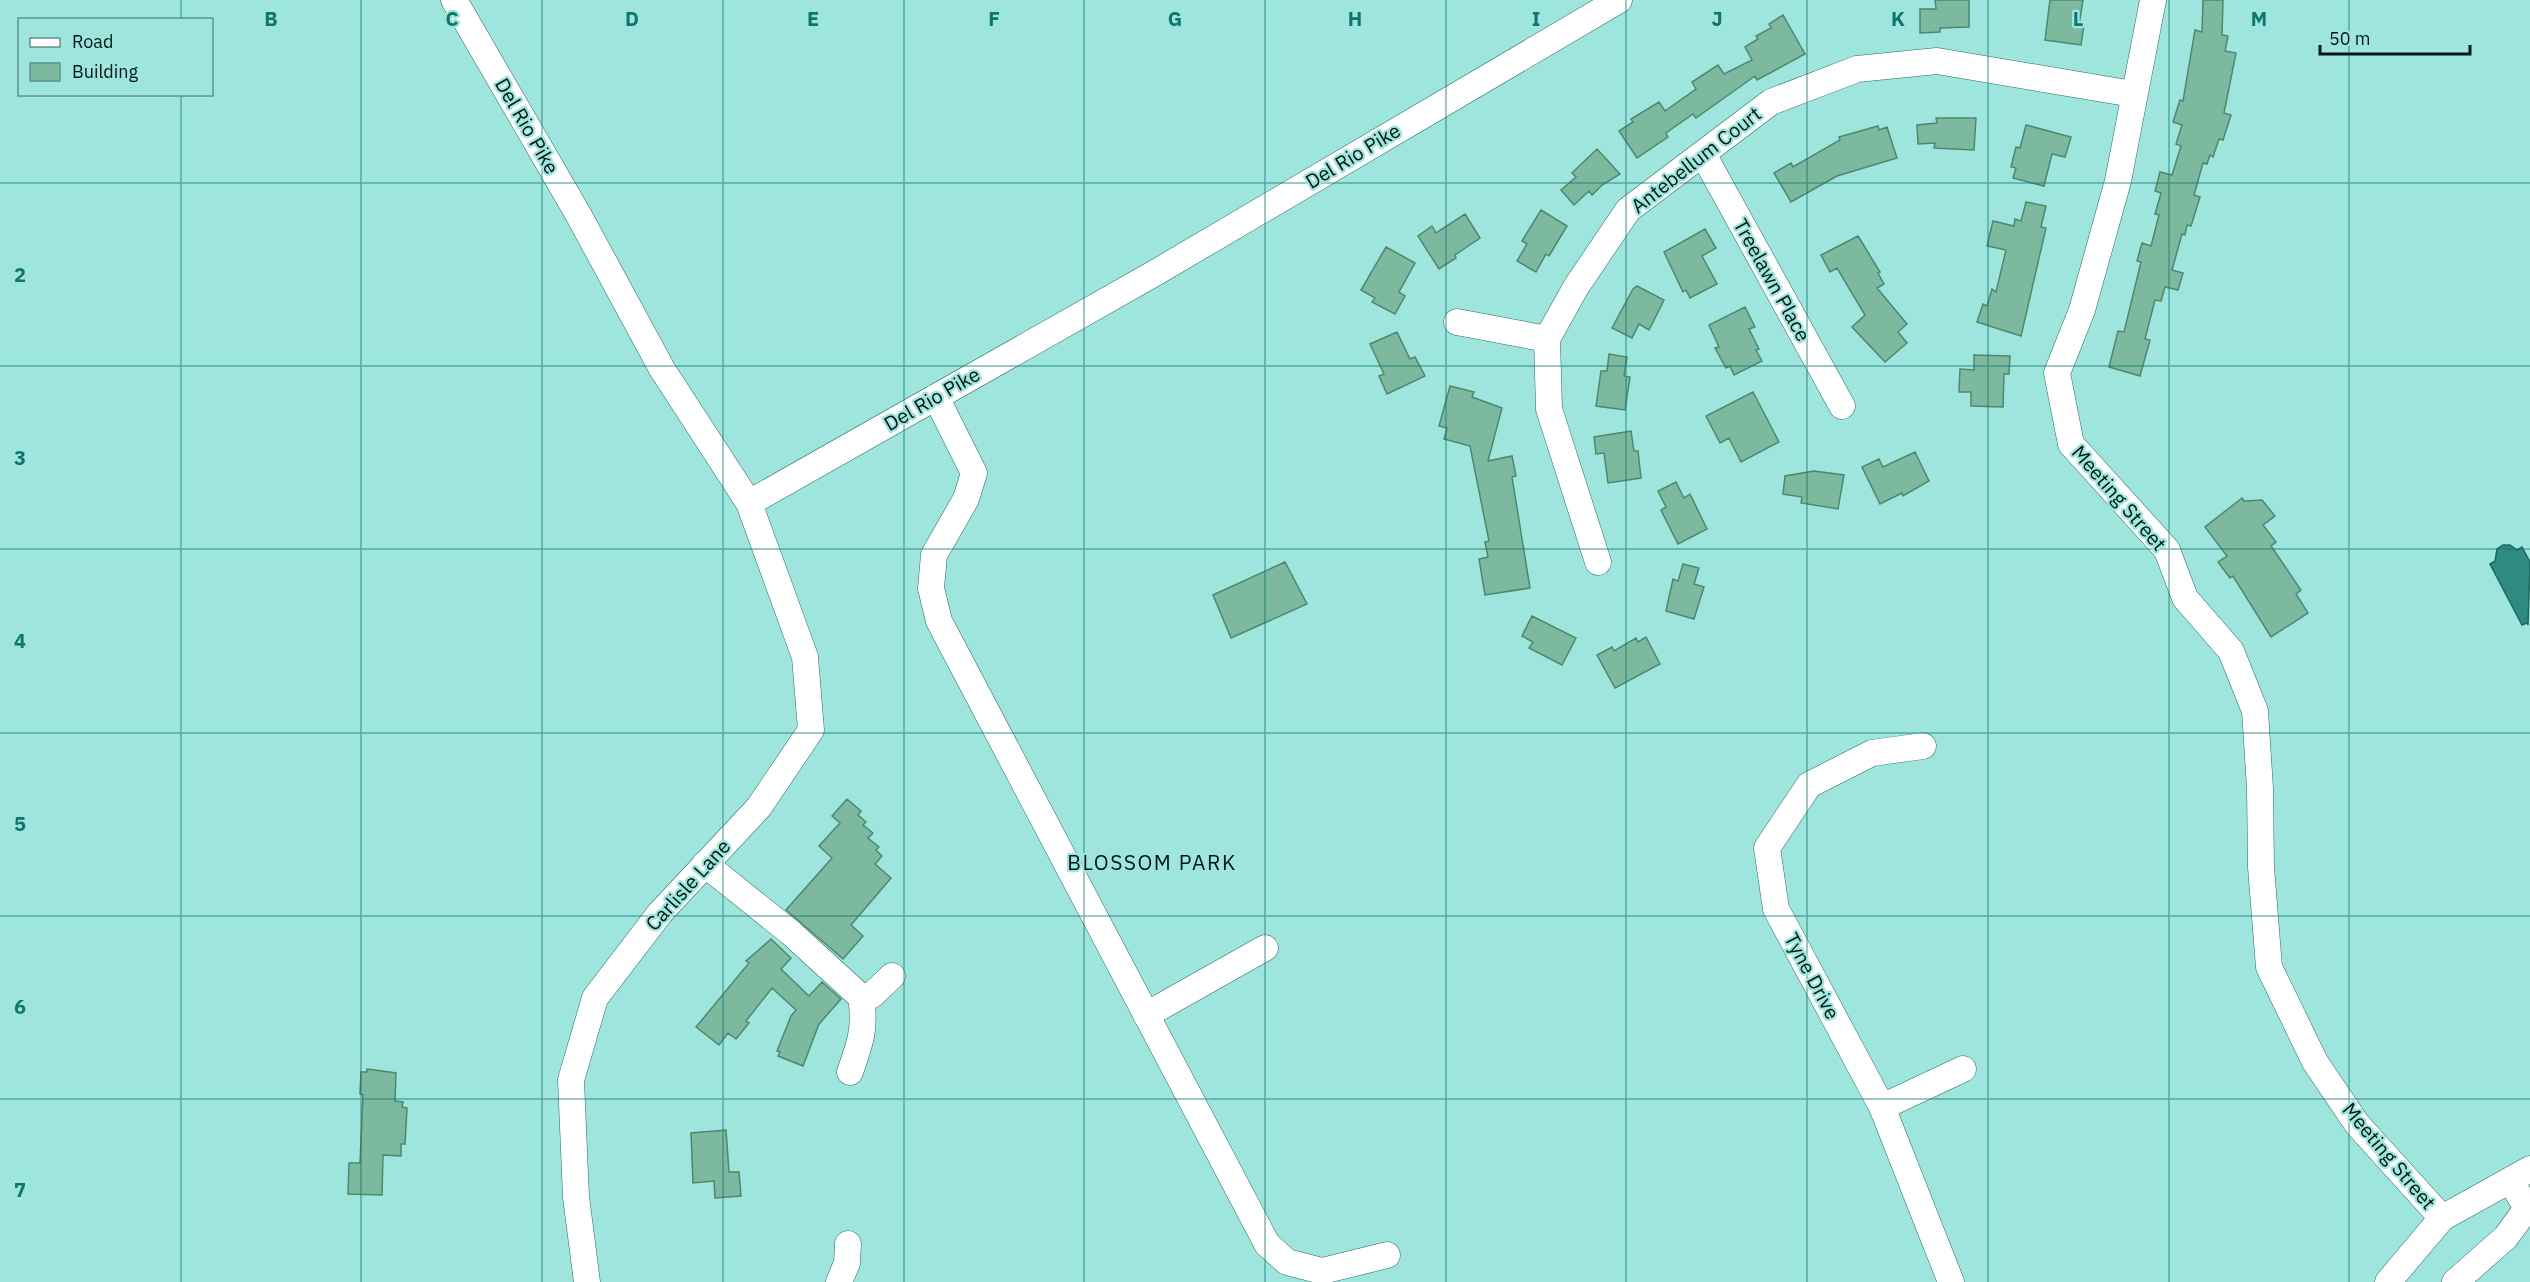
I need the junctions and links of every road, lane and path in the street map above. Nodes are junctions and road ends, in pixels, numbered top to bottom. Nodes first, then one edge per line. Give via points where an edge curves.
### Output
1 (454, 0) edge
2 (1619, 0) edge
3 (2153, 0) edge
4 (2133, 94) junction
5 (1703, 154) junction
6 (1457, 321) dead end
7 (1547, 339) junction
8 (936, 397) junction
9 (1842, 406) dead end
10 (749, 503) junction
11 (1598, 562) dead end
12 (1923, 746) dead end
13 (705, 864) junction
14 (1265, 948) dead end
15 (891, 976) dead end
16 (861, 997) junction
17 (1146, 1015) junction
18 (1963, 1069) dead end
19 (850, 1072) dead end
20 (1882, 1107) junction
21 (2520, 1175) edge
22 (2442, 1218) junction
23 (849, 1244) dead end
24 (1387, 1255) dead end
25 (587, 1282) edge
26 (839, 1282) edge
27 (1951, 1282) edge
28 (2388, 1282) edge
29 (2455, 1282) edge

1 - 10 street, Del Rio Pike via 662,369
2 - 8 street, Del Rio Pike
3 - 4 street, Meeting Street
4 - 5 street, Antebellum Court via 1937,61 1857,69 1771,102
4 - 22 street, Meeting Street via 2118,181 2082,310 2057,373 2071,444 2167,550 2185,598 2231,651 2255,711 2269,967 2315,1062 2357,1124
5 - 7 street, Antebellum Court via 1628,210 1576,287
5 - 9 street, Treelawn Place
6 - 7 street
7 - 11 street via 1549,409
8 - 10 street, Del Rio Pike
8 - 17 street via 974,473 966,499 934,555 931,588 939,621
10 - 13 street, Carlisle Lane via 805,657 811,730 759,807
12 - 20 street, Tyne Drive via 1872,753 1809,785 1767,848 1776,909
13 - 16 street via 791,933
13 - 25 street, Carlisle Lane via 660,913 595,998 571,1080 576,1197
14 - 17 street
15 - 16 street via 872,995
16 - 19 street via 863,1035
17 - 24 street via 1267,1244 1287,1262 1322,1271
18 - 20 street
20 - 27 street, Tyne Drive
21 - 22 street
21 - 29 street via 2527,1208 2506,1238
22 - 28 street
23 - 26 street

